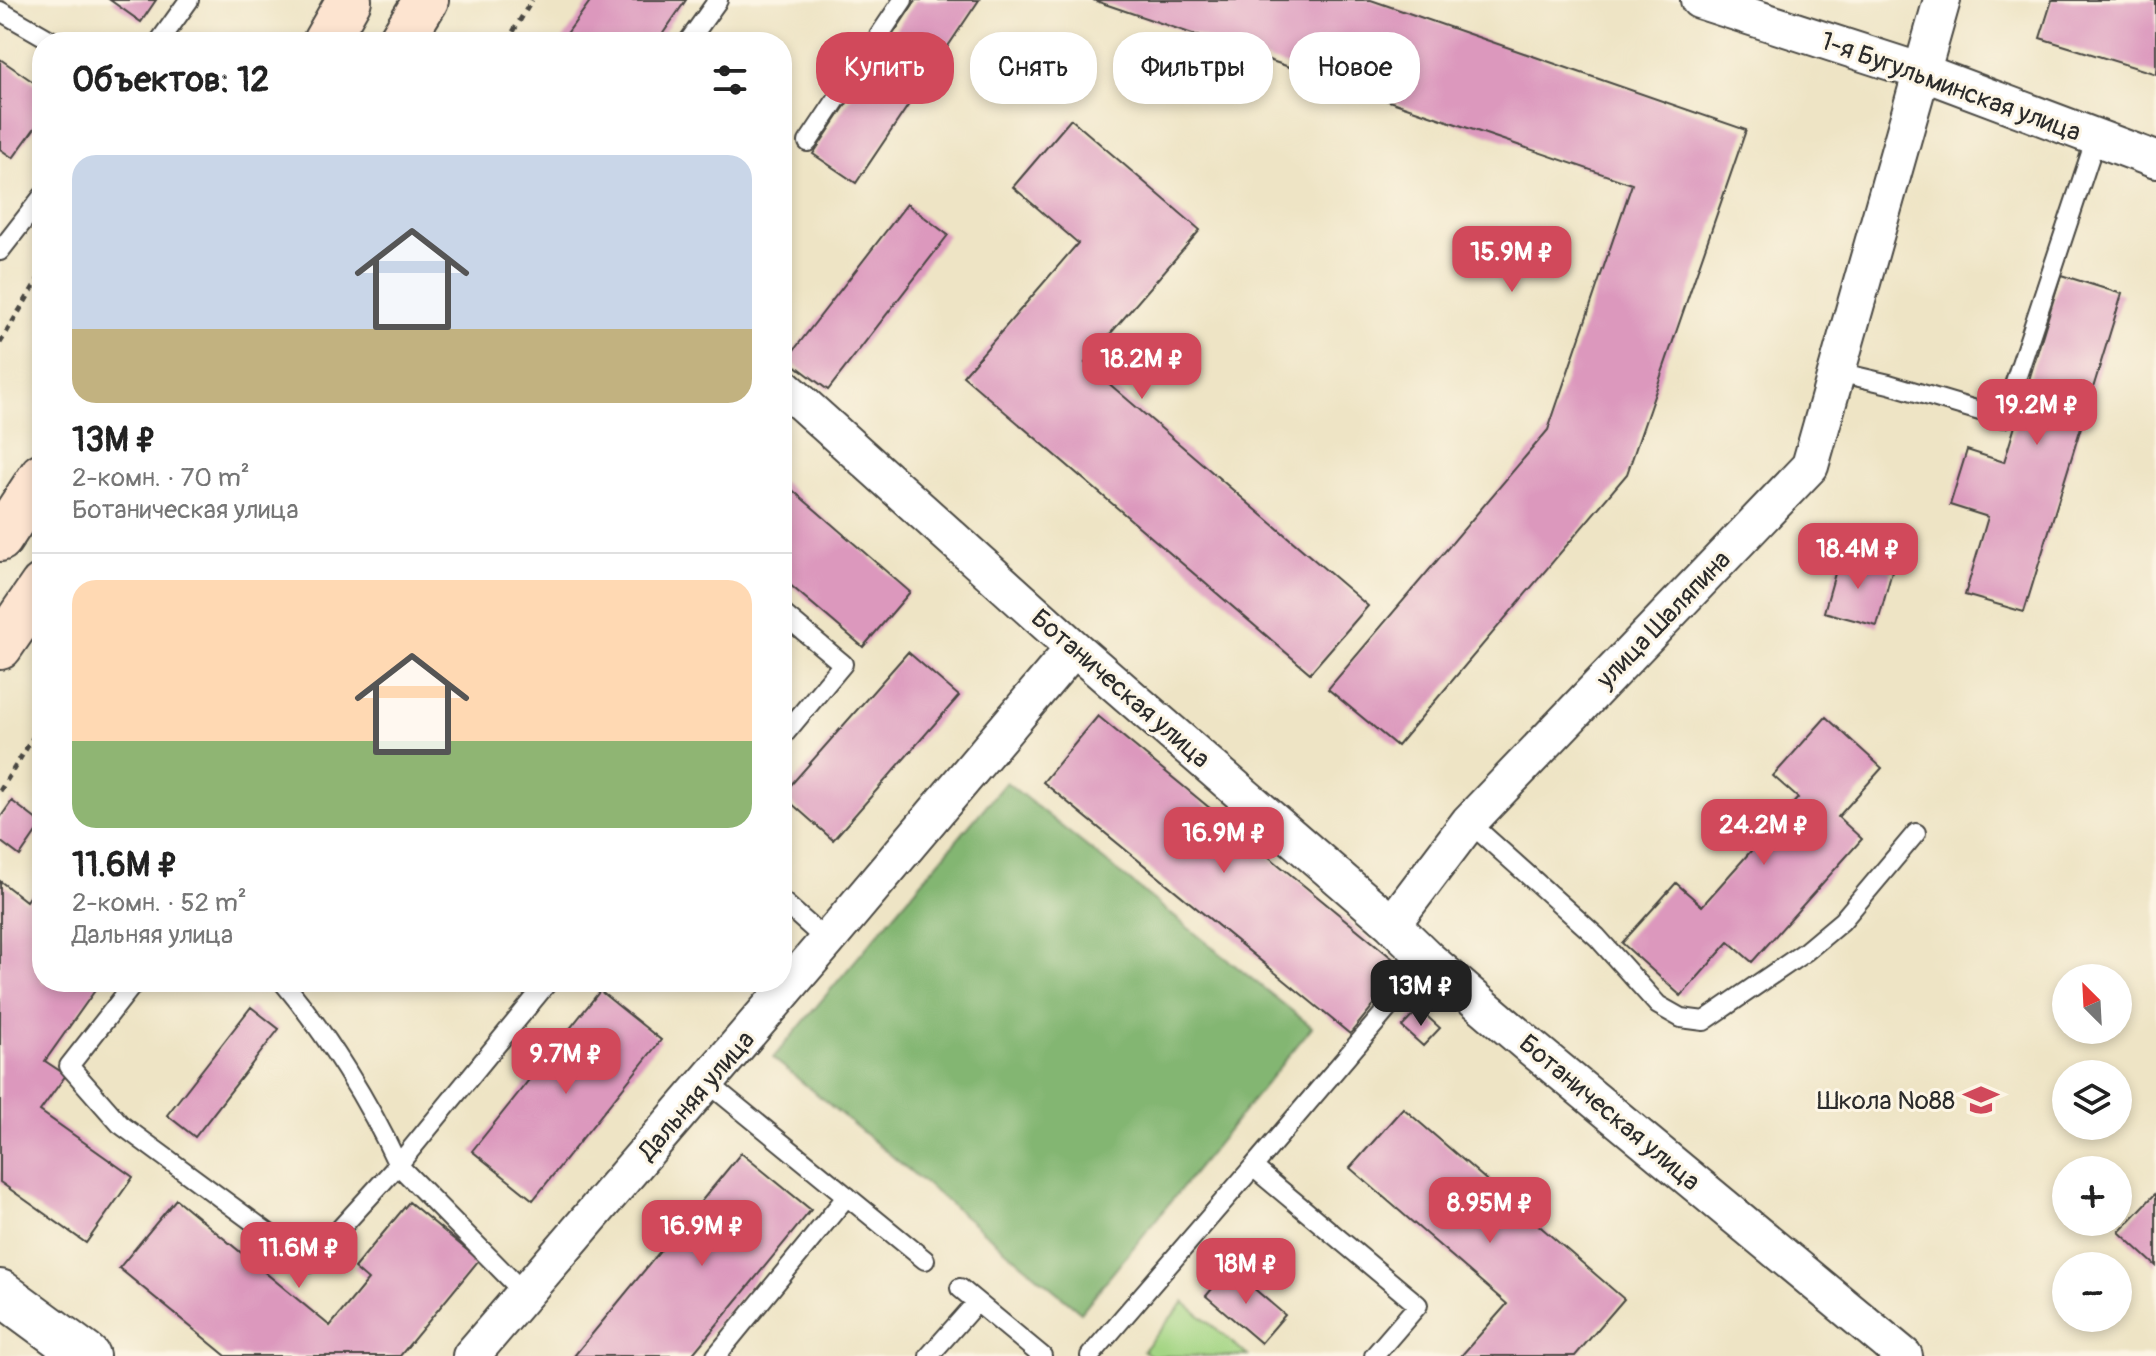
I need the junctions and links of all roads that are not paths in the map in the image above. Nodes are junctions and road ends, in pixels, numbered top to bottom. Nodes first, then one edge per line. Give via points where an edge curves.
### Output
1 (189, 0) edge
2 (349, 0) edge
3 (426, 0) edge
4 (718, 0) edge
5 (903, 0) edge
6 (1699, 0) edge
7 (1942, 0) edge
8 (0, 11) edge
9 (37, 32) edge
10 (166, 32) edge
11 (331, 32) edge
12 (406, 32) edge
13 (695, 32) edge
14 (1922, 72) junction
15 (2096, 138) junction
16 (808, 142) dead end
17 (2156, 160) edge
18 (32, 210) edge
19 (0, 251) edge
20 (1838, 372) junction
21 (792, 394) edge
22 (32, 490) edge
23 (0, 539) edge
24 (32, 601) edge
25 (792, 621) edge
26 (0, 647) edge
27 (1074, 648) junction
28 (792, 725) edge
29 (1469, 822) junction
30 (1916, 833) dead end
31 (792, 910) edge
32 (1392, 924) junction
33 (827, 941) junction
34 (1429, 960) junction
35 (792, 982) edge
36 (127, 992) edge
37 (291, 992) edge
38 (540, 992) edge
39 (784, 992) edge
40 (707, 1082) junction
41 (398, 1165) junction
42 (1253, 1167) junction
43 (847, 1196) junction
44 (925, 1260) dead end
45 (960, 1288) dead end
46 (0, 1292) edge
47 (525, 1294) junction
48 (976, 1303) junction
49 (66, 1350) edge
50 (471, 1356) edge
51 (716, 1356) edge
52 (929, 1356) edge
53 (1042, 1356) edge
54 (1090, 1356) edge
55 (1374, 1356) edge
56 (1904, 1356) edge

1 - 10 lane
2 - 11 main road
3 - 12 main road
4 - 13 lane
5 - 16 lane
6 - 14 street, 1-я Бугульминская улица
7 - 14 street, улица Шаляпина
8 - 9 lane
14 - 15 street, 1-я Бугульминская улица
14 - 20 street, улица Шаляпина
15 - 17 street, 1-я Бугульминская улица
15 - 20 lane via 2003,418
18 - 19 lane
20 - 29 street, улица Шаляпина via 1810,466
21 - 27 street, Ботаническая улица
22 - 23 main road
24 - 26 main road
25 - 28 lane via 843,664
27 - 32 street, Ботаническая улица
27 - 33 street, Дальняя улица
29 - 30 lane via 1597,937 1658,1005 1681,1018 1704,1021 1842,921
29 - 32 street, улица Шаляпина
31 - 33 lane
32 - 34 street, Ботаническая улица
33 - 35 street, Дальняя улица
34 - 42 lane
34 - 56 street, Ботаническая улица
36 - 41 lane via 69,1066 120,1124 309,1263
37 - 41 lane via 381,1129
38 - 41 lane
39 - 40 street, Дальняя улица
40 - 43 lane
40 - 47 street, Дальняя улица
41 - 47 lane
42 - 54 lane
42 - 55 lane via 1418,1305
43 - 44 lane
43 - 51 lane
45 - 48 lane
46 - 49 street
47 - 50 street, Дальняя улица
48 - 52 lane
48 - 53 lane

